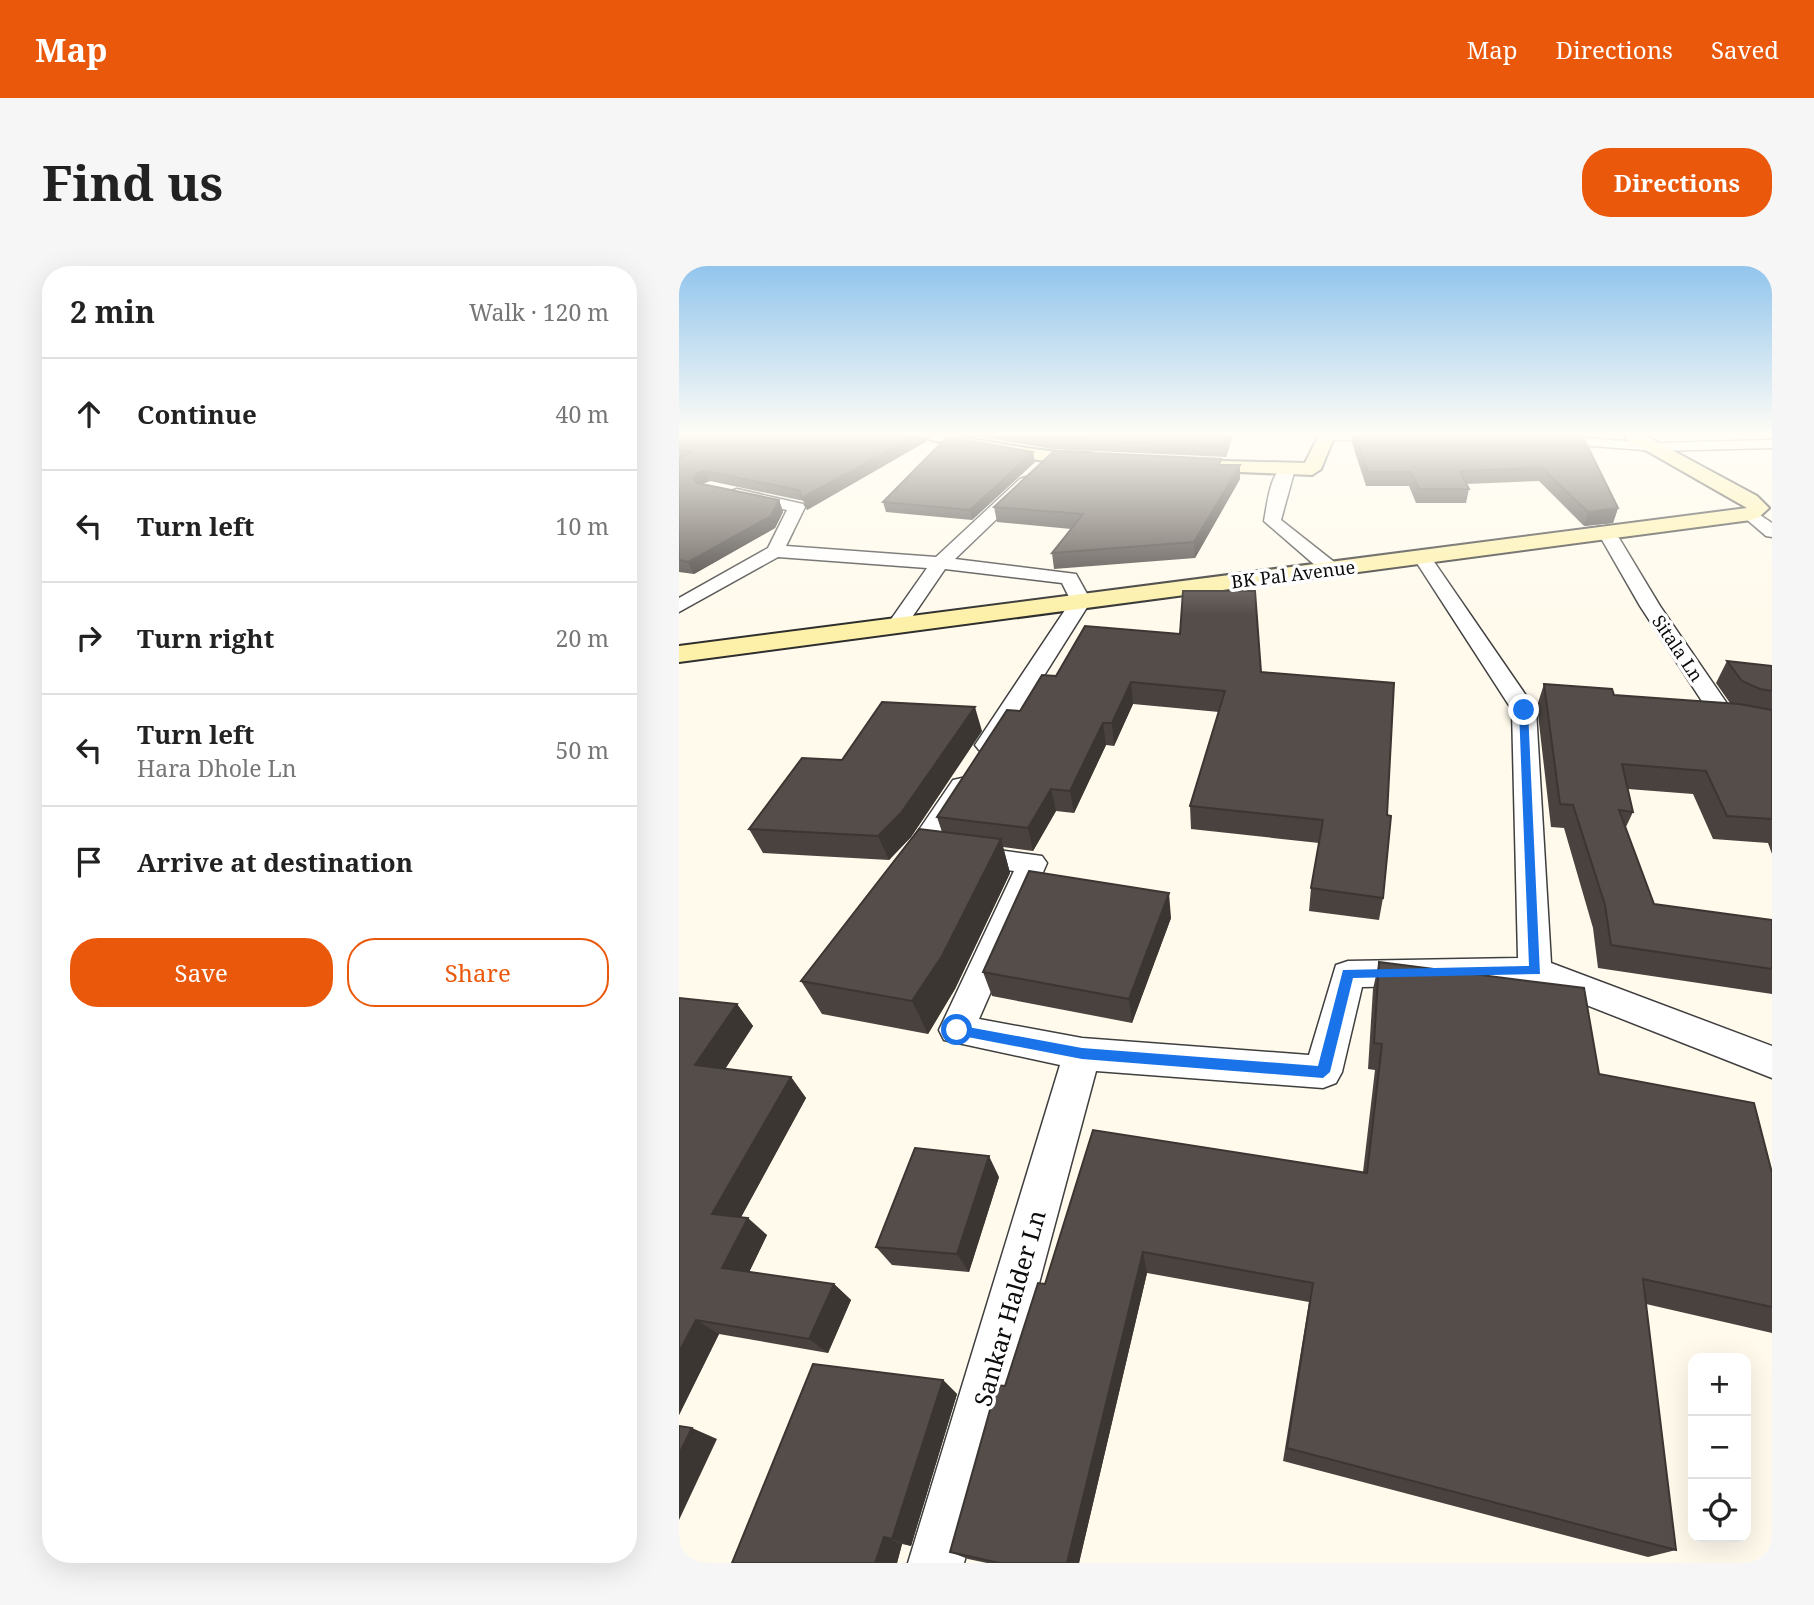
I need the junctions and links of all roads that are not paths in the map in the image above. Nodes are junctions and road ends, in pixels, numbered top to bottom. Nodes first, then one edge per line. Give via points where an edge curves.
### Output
1 (743, 496) edge
2 (1011, 496) edge
3 (1278, 496) edge
4 (1742, 496) edge
5 (1761, 511) edge
6 (1772, 532) edge
7 (1610, 538) dead end
8 (775, 551) junction
9 (1422, 557) junction
10 (940, 563) junction
11 (1331, 569) junction
12 (1081, 601) junction
13 (679, 606) edge
14 (897, 625) junction
15 (679, 653) edge
16 (1772, 725) edge
17 (1535, 971) junction
18 (1082, 1054) junction
19 (1772, 1062) edge
20 (936, 1563) edge

1 - 8 lane via 797,507
2 - 10 lane
3 - 11 lane via 1272,522
4 - 5 main road
5 - 6 lane
5 - 9 main road, BK Pal Avenue
7 - 16 lane, Sitala Ln via 1719,710 1741,721
8 - 10 lane
8 - 13 lane
9 - 11 main road, BK Pal Avenue
9 - 17 lane via 1524,710
10 - 12 lane via 1069,578
10 - 14 lane
11 - 12 main road, BK Pal Avenue
12 - 14 main road, BK Pal Avenue
12 - 18 lane via 921,849 1032,863 957,1030
14 - 15 main road, BK Pal Avenue
17 - 18 lane via 1348,974 1323,1072
17 - 19 lane
18 - 20 lane, Sankar Halder Ln

